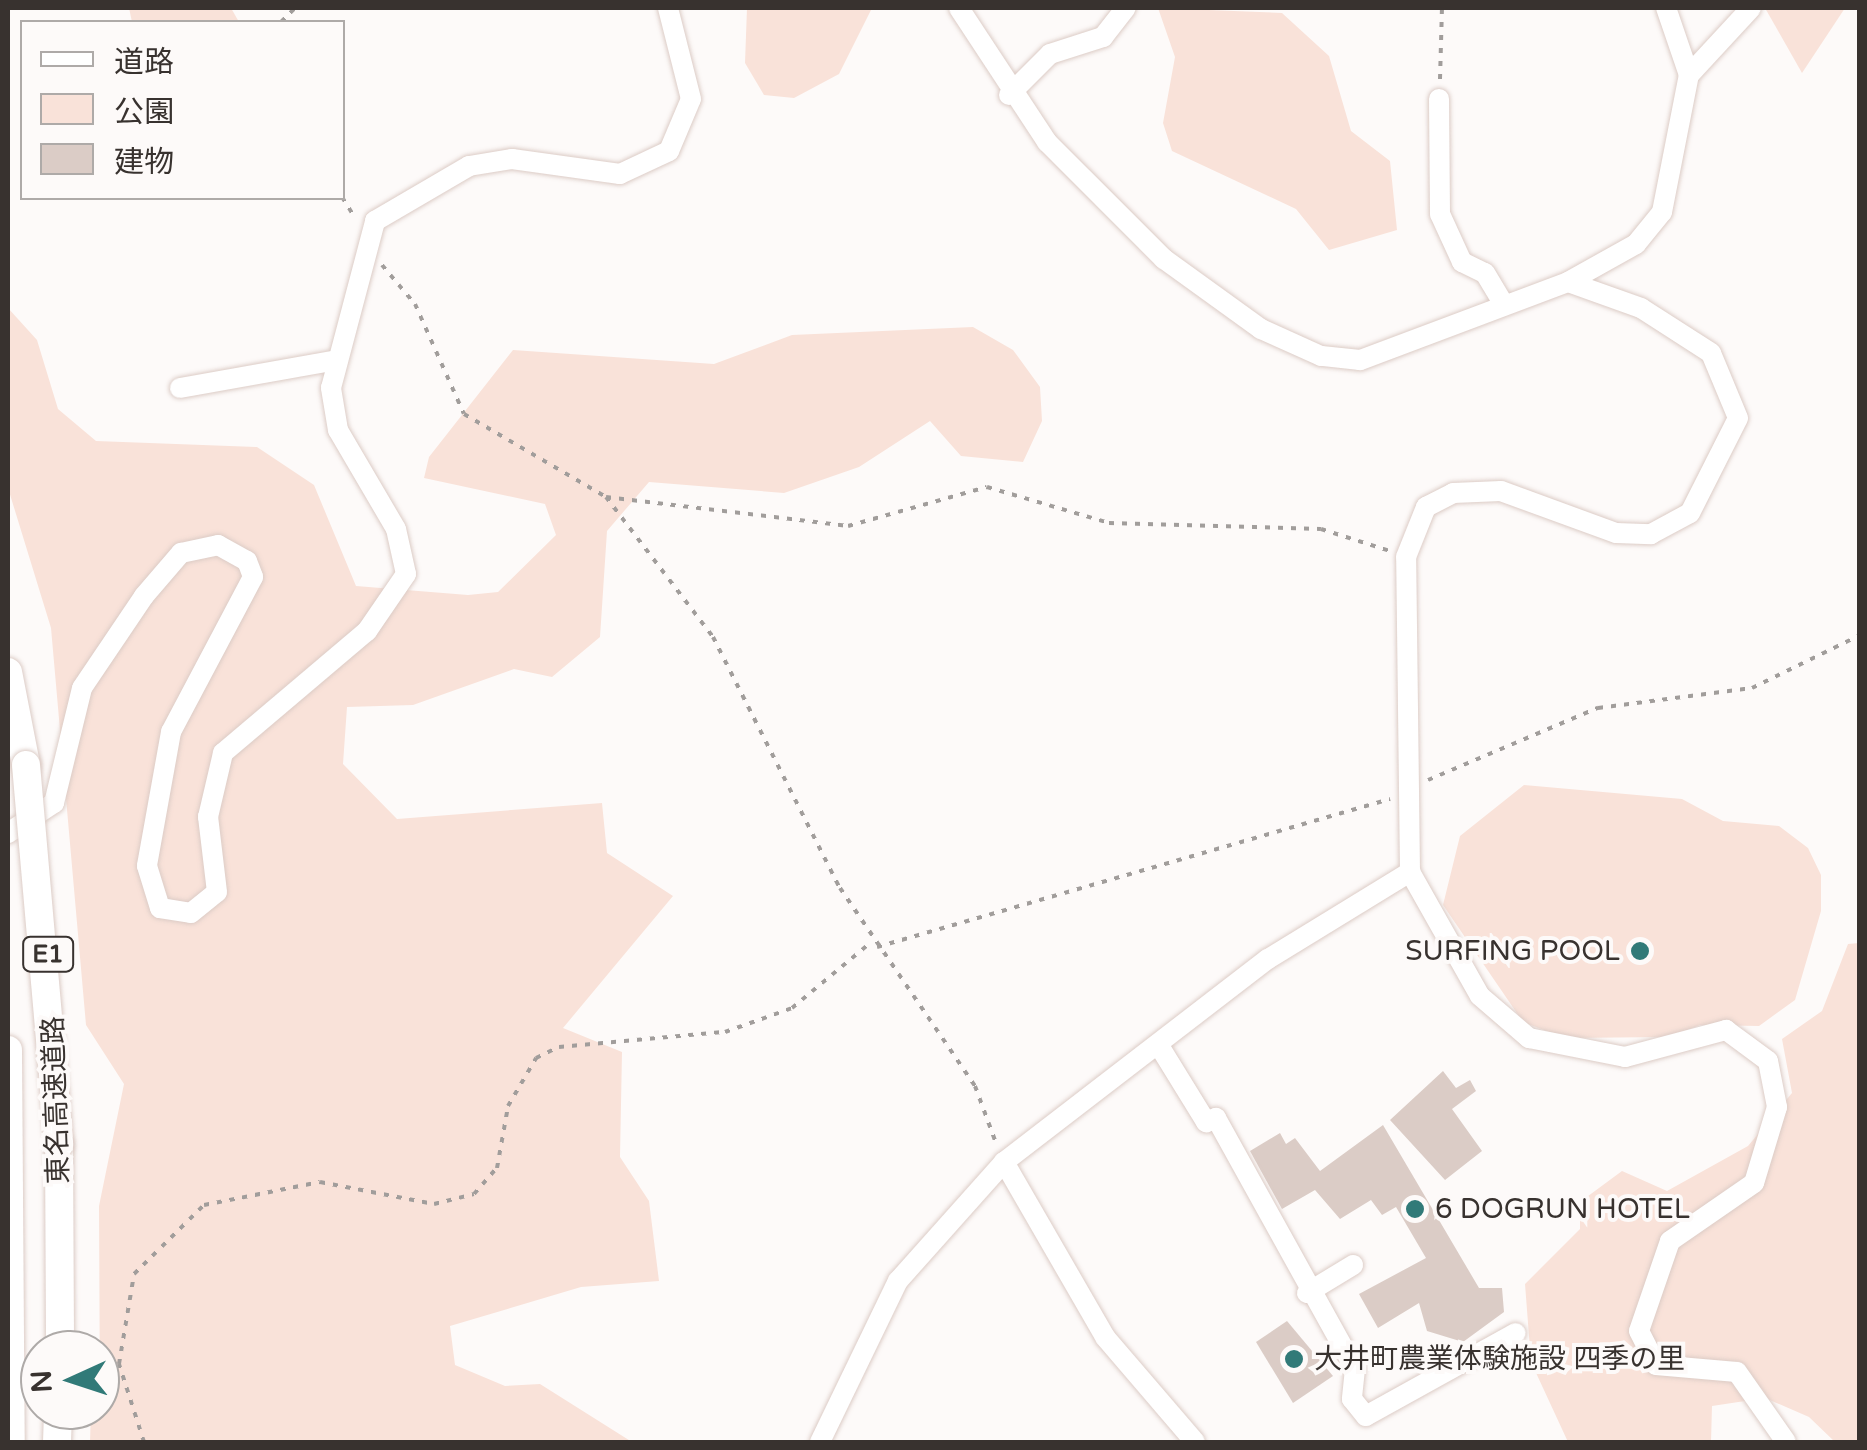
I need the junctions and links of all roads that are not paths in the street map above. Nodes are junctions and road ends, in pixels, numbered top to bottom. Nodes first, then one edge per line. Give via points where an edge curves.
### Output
1 (668, 8) edge
2 (958, 8) edge
3 (1126, 8) edge
4 (1666, 8) edge
5 (1751, 8) edge
6 (1690, 75) junction
7 (1010, 95) junction
8 (1438, 99) road end
9 (1568, 282) junction
10 (1502, 301) junction
11 (332, 361) junction
12 (180, 388) dead end
13 (8, 672) edge
14 (8, 833) edge
15 (1410, 872) junction
16 (1158, 1044) junction
17 (8, 1050) edge
18 (1004, 1162) junction
19 (1353, 1265) dead end
20 (1307, 1293) junction
21 (60, 1330) edge
22 (1516, 1333) dead end
23 (11, 1442) edge
24 (820, 1442) edge
25 (1195, 1442) edge
26 (1786, 1442) edge

1 - 11 street via 691,99 669,151 620,174 512,160 470,166 395,205 369,238
2 - 7 street
3 - 7 street via 1103,37 1038,62
4 - 6 street
5 - 6 street
6 - 9 street via 1662,212 1636,244
7 - 10 street via 1164,259 1304,350 1360,360
8 - 10 street via 1440,214 1462,262 1485,274
9 - 10 street
9 - 15 street via 1641,308 1711,352 1738,418 1718,474 1677,524 1636,535 1521,495 1454,493 1416,519 1406,557
11 - 12 street
11 - 14 street via 338,430 396,530 406,574 367,631 223,753 208,817 216,892 191,913 160,908 148,866 171,732 253,577 247,560 218,544 181,554 144,596 82,688 54,803
13 - 21 highway, 東名高速道路 / E1, bridge via 26,765 59,1145
15 - 16 street via 1268,959
15 - 26 street via 1480,996 1529,1038 1625,1057 1726,1030 1768,1060 1777,1107 1760,1170 1748,1192 1670,1241 1639,1339 1663,1368 1701,1362 1736,1372
16 - 18 street
16 - 20 street via 1206,1122 1216,1118
17 - 23 highway, 東名高速道路
18 - 24 street via 887,1298
18 - 25 street via 1106,1337
19 - 20 street
20 - 22 street via 1355,1369 1352,1399 1366,1416

